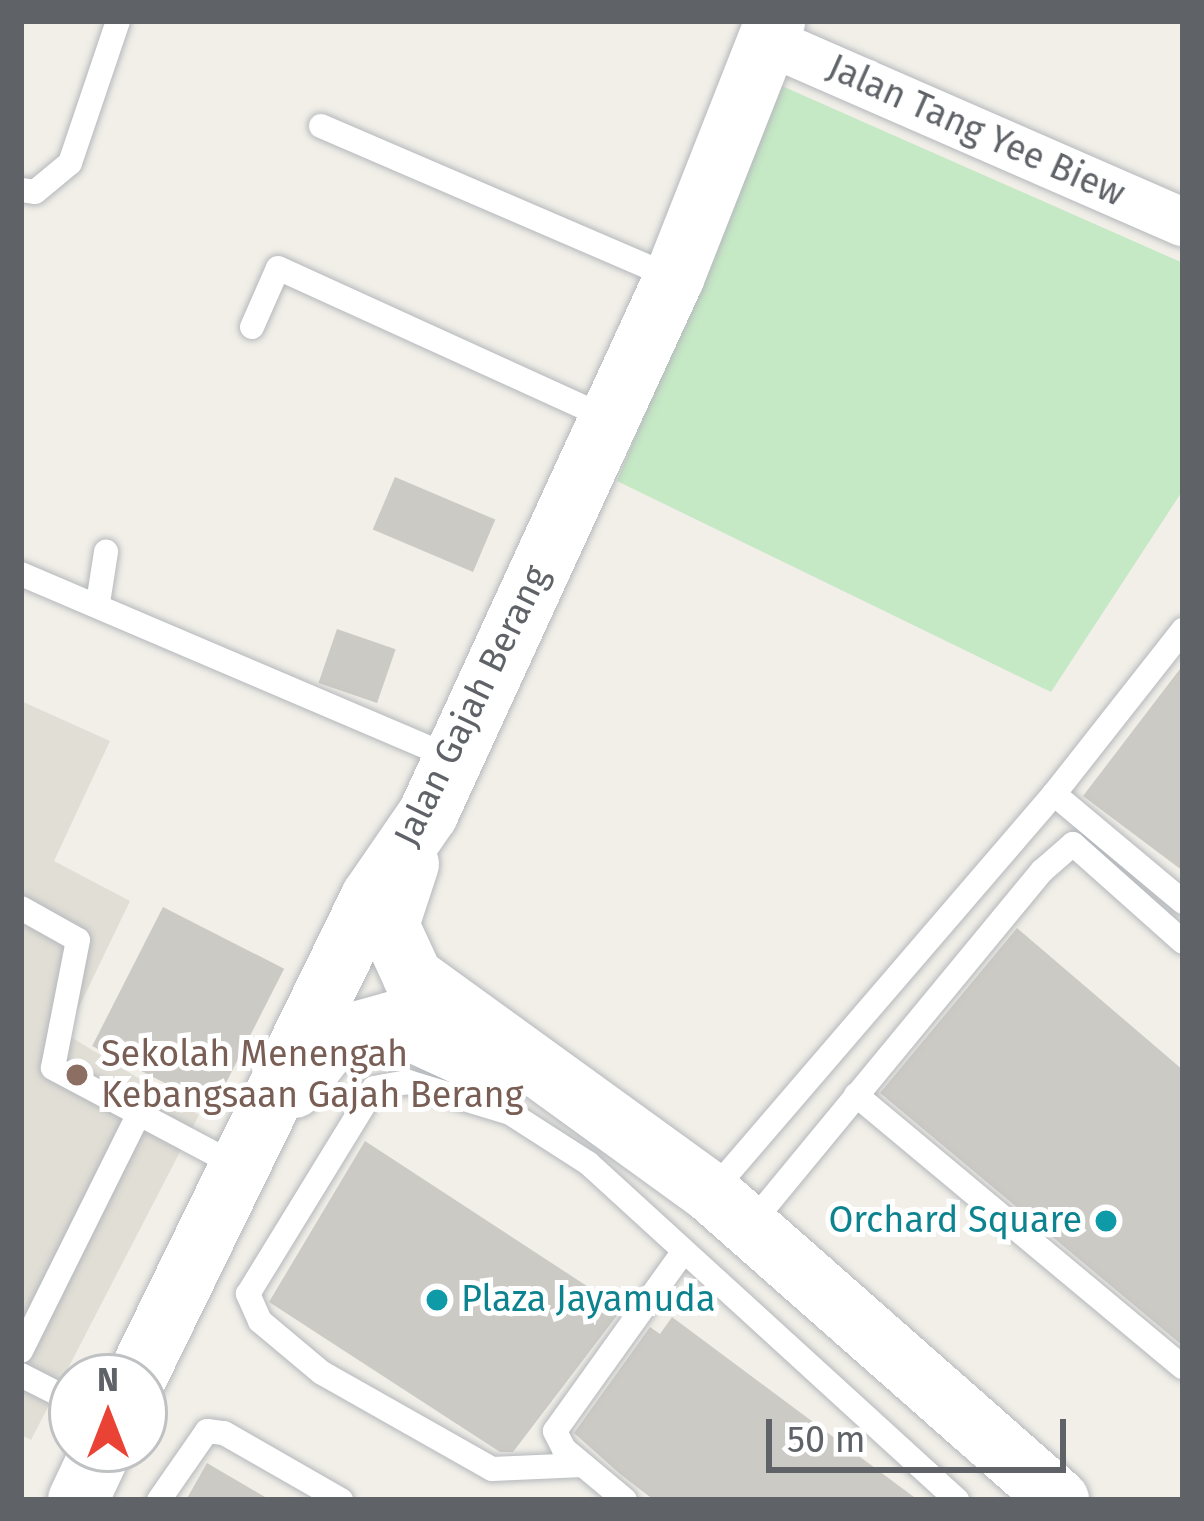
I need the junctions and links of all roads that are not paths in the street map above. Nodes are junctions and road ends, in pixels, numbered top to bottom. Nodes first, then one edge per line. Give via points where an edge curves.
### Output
1 (118, 21) edge
2 (772, 31) edge
3 (321, 126) dead end
4 (21, 190) edge
5 (1183, 222) edge
6 (674, 278) junction
7 (252, 327) dead end
8 (610, 418) junction
9 (106, 552) dead end
10 (21, 574) edge
11 (98, 603) junction
12 (1183, 630) edge
13 (453, 758) junction
14 (1054, 794) junction
15 (428, 814) junction
16 (1183, 902) edge
17 (21, 908) edge
18 (1183, 942) edge
19 (562, 1086) junction
20 (856, 1095) junction
21 (137, 1117) junction
22 (241, 1168) junction
23 (730, 1209) junction
24 (681, 1255) junction
25 (21, 1351) edge
26 (149, 1353) edge
27 (1183, 1366) edge
28 (21, 1375) edge
29 (48, 1389) edge
30 (583, 1465) junction
31 (159, 1500) edge
32 (341, 1500) edge
33 (625, 1500) edge
34 (957, 1500) edge
35 (1058, 1500) edge

1 - 4 lane via 70,163 35,192
2 - 5 street, Jalan Tang Yee Biew
2 - 6 street, Jalan Gajah Berang
3 - 6 lane
6 - 8 street, Jalan Gajah Berang
7 - 8 lane via 278,268
8 - 13 street, Jalan Gajah Berang
9 - 11 lane
10 - 11 lane
11 - 13 lane
12 - 14 lane
13 - 15 street, Jalan Gajah Berang
14 - 16 lane
14 - 23 lane
15 - 19 street via 389,925 397,953 413,977
15 - 22 street, Jalan Gajah Berang via 371,897
17 - 21 lane via 78,940 53,1068
18 - 20 lane via 1072,844
19 - 22 street via 476,1062 391,1022 356,1027 312,1062
19 - 23 street
20 - 23 lane
20 - 27 lane
21 - 22 lane
21 - 25 lane
22 - 26 street, Jalan Gajah Berang
23 - 35 street
24 - 30 lane via 555,1431
24 - 30 lane via 587,1163 510,1114 408,1082 374,1088 248,1294 260,1321 322,1373 492,1468
24 - 34 lane
28 - 29 lane
30 - 33 lane
31 - 32 lane via 207,1431 224,1433

